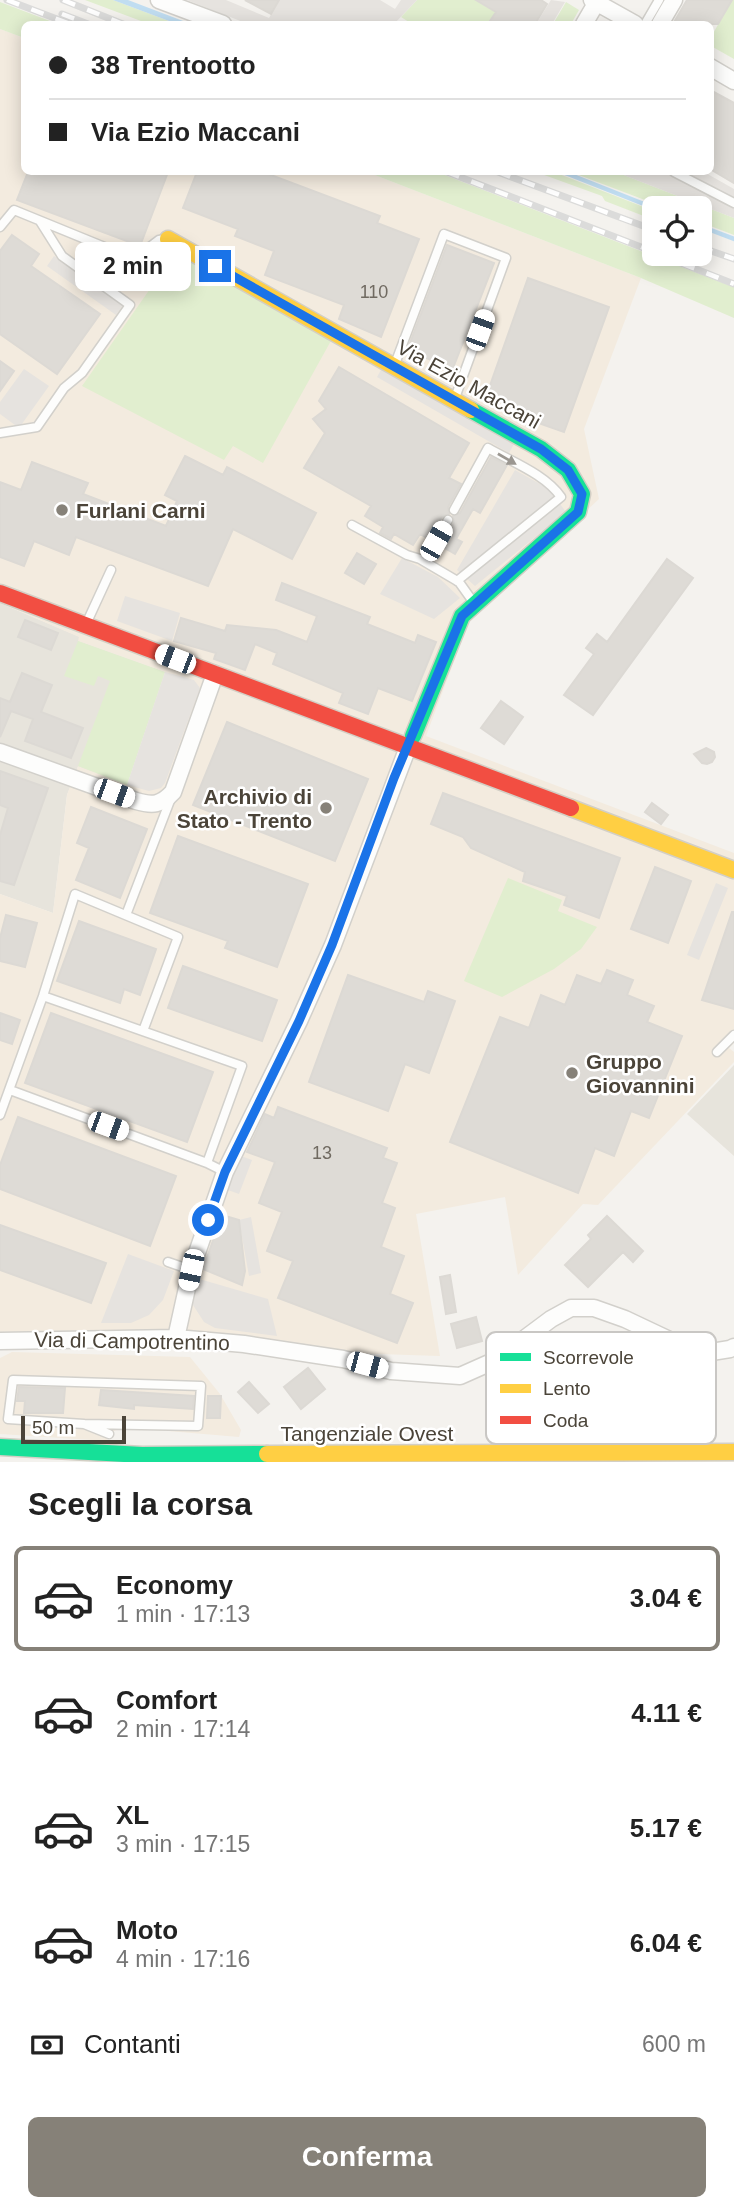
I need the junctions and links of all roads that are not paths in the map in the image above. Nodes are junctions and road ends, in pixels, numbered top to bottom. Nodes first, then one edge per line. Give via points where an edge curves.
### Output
1 (159, 0) edge
2 (659, 0) edge
3 (674, 0) edge
4 (595, 1) edge
5 (215, 21) edge
6 (585, 21) edge
7 (630, 21) edge
8 (647, 21) edge
9 (662, 21) edge
10 (714, 69) edge
11 (734, 80) edge
12 (680, 175) edge
13 (734, 203) edge
14 (40, 221) junction
15 (0, 227) edge
16 (168, 239) joint
17 (394, 366) junction
18 (454, 401) junction
19 (0, 433) edge
20 (454, 510) dead end
21 (447, 520) dead end
22 (352, 525) dead end
23 (424, 561) junction
24 (111, 570) dead end
25 (457, 581) junction
26 (0, 593) edge
27 (475, 605) junction
28 (85, 625) junction
29 (215, 674) junction
30 (410, 741) junction
31 (0, 751) edge
32 (173, 792) junction
33 (734, 870) edge
34 (126, 915) junction
35 (43, 996) junction
36 (143, 1031) junction
37 (734, 1035) edge
38 (717, 1052) dead end
39 (10, 1090) junction
40 (0, 1115) edge
41 (207, 1163) junction
42 (225, 1172) junction
43 (168, 1262) dead end
44 (191, 1270) junction
45 (534, 1332) edge
46 (652, 1332) edge
47 (176, 1338) junction
48 (0, 1341) edge
49 (734, 1347) edge
50 (716, 1351) edge
51 (486, 1364) edge
52 (4, 1420) edge
53 (84, 1424) junction
54 (109, 1434) joint
55 (734, 1437) edge
56 (716, 1438) edge
57 (648, 1444) edge
58 (0, 1447) edge
59 (734, 1452) edge
60 (538, 1453) junction
61 (252, 1455) junction

1 - 5 street
2 - 8 lane
3 - 9 street
4 - 6 street
4 - 7 street
10 - 11 street
12 - 13 lane
14 - 15 lane via 13,210
14 - 16 lane via 134,260 159,240
14 - 19 lane via 62,256 130,305 37,426
16 - 17 main road, Via Ezio Maccani
17 - 18 main road, Via Ezio Maccani
17 - 18 lane via 444,234 506,258
18 - 27 main road, Via Ezio Maccani via 541,449 568,470 582,494 578,512
20 -> 25 lane via 488,448 541,479 561,497
21 - 23 lane
22 - 23 lane
23 - 25 lane
24 - 28 lane
25 - 27 lane
26 - 28 main road
27 - 30 main road, Via Ezio Maccani via 462,616
28 - 29 main road
29 - 30 main road
29 - 32 street
30 - 33 main road
30 - 42 street via 327,958
31 - 32 street via 149,805 163,803
32 - 34 lane
34 - 35 lane via 75,894
34 - 36 lane via 178,937
35 - 36 lane
35 - 39 lane
36 - 41 lane via 242,1066
37 - 38 lane
39 - 40 lane
39 - 41 lane
41 - 42 lane
42 - 44 street
43 - 44 lane
44 - 47 street
45 - 46 street, Via di Campotrentino via 571,1308 594,1308
47 - 48 street, Via di Campotrentino
47 - 51 street, Via di Campotrentino via 344,1359 391,1371 460,1376
49 - 50 street, Via di Campotrentino
52 - 53 lane
52 - 53 lane via 13,1380 201,1386 198,1426
53 - 54 lane
54 - 61 main road via 143,1443 228,1445
55 - 56 main road
57 - 60 main road
58 - 61 main road, Tangenziale Ovest
59 - 60 main road, Tangenziale Ovest
60 - 61 main road, Tangenziale Ovest

